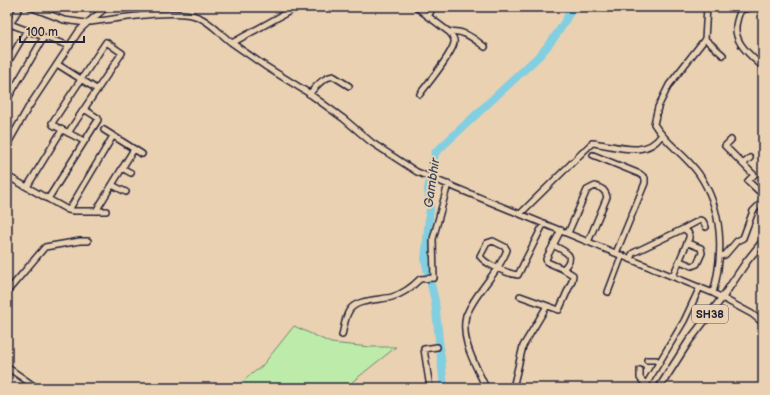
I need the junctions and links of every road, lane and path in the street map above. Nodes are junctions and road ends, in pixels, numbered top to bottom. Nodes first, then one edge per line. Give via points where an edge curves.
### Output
1 (20, 7) edge
2 (30, 7) edge
3 (106, 7) edge
4 (297, 7) edge
5 (416, 7) edge
6 (433, 7) edge
7 (707, 7) edge
8 (751, 7) edge
9 (428, 17) junction
10 (88, 22) junction
11 (10, 24) junction
12 (7, 30) edge
13 (27, 30) junction
14 (449, 32) junction
15 (44, 37) junction
16 (705, 38) junction
17 (232, 43) junction
18 (70, 46) junction
19 (485, 47) dead end
20 (723, 55) dead end
21 (7, 64) edge
22 (57, 64) junction
23 (763, 67) edge
24 (81, 79) junction
25 (349, 86) dead end
26 (98, 90) junction
27 (310, 94) junction
28 (420, 94) dead end
29 (7, 100) edge
30 (84, 109) junction
31 (62, 130) junction
32 (104, 130) dead end
33 (68, 133) junction
34 (113, 136) junction
35 (661, 136) junction
36 (731, 140) dead end
37 (84, 141) junction
38 (7, 146) edge
39 (134, 149) junction
40 (142, 154) dead end
41 (593, 155) dead end
42 (750, 158) dead end
43 (743, 164) junction
44 (122, 168) junction
45 (131, 172) dead end
46 (7, 176) edge
47 (448, 184) junction
48 (112, 186) junction
49 (27, 187) junction
50 (126, 192) dead end
51 (763, 195) edge
52 (48, 199) junction
53 (763, 201) edge
54 (69, 210) junction
55 (96, 211) junction
56 (106, 211) dead end
57 (521, 213) junction
58 (544, 223) junction
59 (706, 228) dead end
60 (683, 229) junction
61 (561, 230) junction
62 (568, 233) junction
63 (88, 241) dead end
64 (588, 242) junction
65 (688, 242) junction
66 (763, 242) edge
67 (553, 245) junction
68 (616, 253) junction
69 (622, 255) junction
70 (720, 256) junction
71 (630, 258) junction
72 (680, 262) junction
73 (498, 268) junction
74 (563, 269) junction
75 (673, 276) junction
76 (700, 287) junction
77 (7, 292) edge
78 (608, 292) dead end
79 (713, 293) junction
80 (520, 296) dead end
81 (722, 298) junction
82 (547, 306) junction
83 (763, 323) edge
84 (342, 335) dead end
85 (437, 347) dead end
86 (647, 360) dead end
87 (659, 363) junction
88 (7, 367) edge
89 (640, 370) dead end
90 (645, 386) edge
91 (37, 388) edge
92 (430, 388) edge
93 (486, 388) edge
94 (513, 388) edge
95 (659, 388) edge

1 - 11 street
2 - 10 street via 64,20
3 - 10 street
4 - 17 street
5 - 9 street
6 - 9 street
7 - 16 street
8 - 23 street via 739,14 736,31 743,48
9 - 14 street
10 - 17 street via 177,14 197,17
10 - 18 street
11 - 12 street
11 - 13 street
13 - 15 street
13 - 21 street
14 - 19 street via 466,34
14 - 28 street via 454,44
15 - 18 street
15 - 29 street
16 - 20 street
16 - 35 street via 669,85 658,108 654,124
17 - 27 street
18 - 22 street
22 - 24 street
22 - 38 street
24 - 26 street
24 - 26 street via 107,43 122,53
24 - 31 street via 52,121 53,125
25 - 27 street via 333,76 327,77
26 - 30 street
27 - 47 street via 371,142 417,172
30 - 33 street
30 - 37 street via 98,119
31 - 33 street
31 - 49 street
32 - 34 street
33 - 37 street
34 - 39 street
34 - 54 street
35 - 57 street via 649,147 640,149 592,143
35 - 70 street via 699,174 711,197 718,220
36 - 43 street via 726,146
37 - 52 street
39 - 40 street
39 - 44 street
41 - 68 street via 645,178
42 - 43 street
43 - 51 street via 754,175 748,181
44 - 45 street
44 - 48 street
46 - 49 street
47 - 57 street
47 - 84 street via 433,238 434,278 420,278 413,286 393,296 366,301 352,307 348,311
48 - 50 street
48 - 55 street
49 - 52 street
52 - 54 street
53 - 70 street via 753,212 743,238
54 - 55 street
55 - 56 street
57 - 58 street
58 - 61 street
58 - 73 street via 518,275
59 - 60 street via 700,220
60 - 65 street via 690,234
60 - 71 street via 633,253
61 - 62 street
61 - 67 street
62 - 64 street
62 - 64 street via 587,190 595,186 600,187 607,197
63 - 77 street via 45,247
64 - 68 street
65 - 72 street
65 - 72 street via 700,248 702,253 697,264 692,266
66 - 81 main road, SH38
67 - 74 street via 570,256 570,261
67 - 74 street via 547,262
68 - 69 street
69 - 71 street
69 - 78 street
70 - 79 street
71 - 75 street
72 - 75 street
73 - 73 street via 482,260 480,256 488,243 493,241 507,250
73 - 93 street via 471,303 464,327 467,345
74 - 82 street via 572,276 572,281 559,310
75 - 76 street
76 - 79 street
76 - 87 street via 684,322
79 - 81 street
80 - 82 street
81 - 83 street
81 - 95 main road, SH38 via 689,341
82 - 94 street via 524,346
85 - 92 street via 424,349
86 - 87 street via 656,360
87 - 90 street
88 - 91 street
89 - 90 street via 640,378

